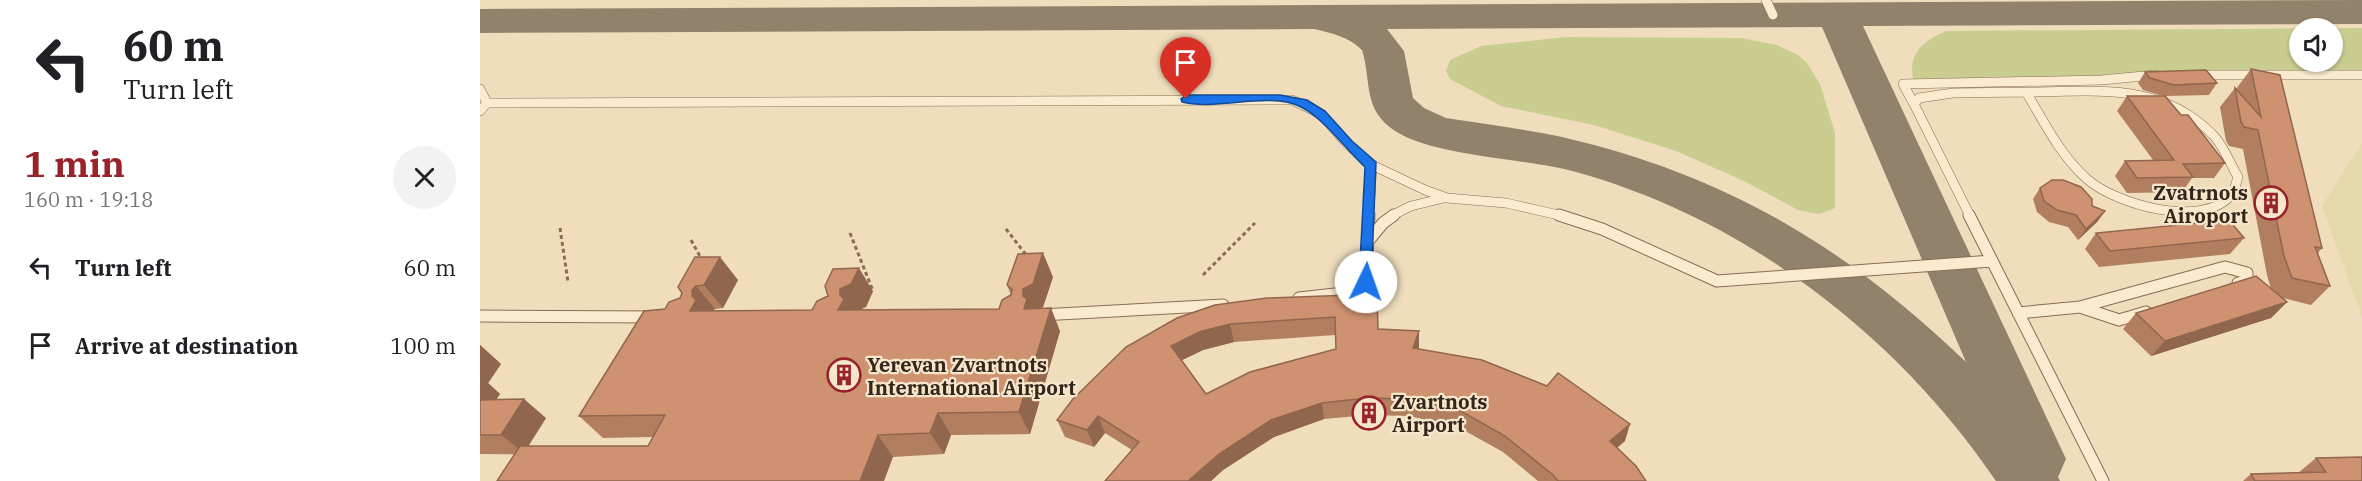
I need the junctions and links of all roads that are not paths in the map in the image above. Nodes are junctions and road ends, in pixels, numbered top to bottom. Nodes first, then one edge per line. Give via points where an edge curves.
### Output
1 (1766, 0) edge
2 (1773, 15) dead end
3 (2166, 75) edge
4 (2189, 75) edge
5 (2362, 75) edge
6 (480, 89) edge
7 (2026, 93) junction
8 (1914, 104) junction
9 (483, 107) edge
10 (1372, 165) junction
11 (1447, 198) junction
12 (1369, 242) junction
13 (1992, 261) junction
14 (2226, 287) edge
15 (1283, 299) edge
16 (1238, 303) edge
17 (2080, 307) junction
18 (2162, 307) edge
19 (2018, 313) junction
20 (1040, 315) edge
21 (480, 316) edge
22 (662, 317) edge
23 (2103, 481) edge

1 - 2 lane
3 - 8 lane via 1903,84
4 - 5 lane
6 - 9 lane
7 - 7 lane via 2124,92 2154,97 2184,110 2214,135 2238,177 2232,194 2215,208 2184,213 2136,204 2099,189 2073,165
7 - 8 lane via 1953,93 1919,99
8 - 13 lane
9 - 10 lane via 1280,99 1312,107
10 - 11 lane
10 - 12 lane
11 - 12 lane via 1423,201 1383,221
11 - 13 lane via 1506,202 1557,214 1717,281
12 - 15 lane via 1366,282 1362,288
13 - 19 lane
14 - 17 lane via 2247,281 2247,273 2225,267
16 - 20 lane
17 - 18 lane via 2119,320
17 - 19 lane
19 - 23 lane
21 - 22 lane

